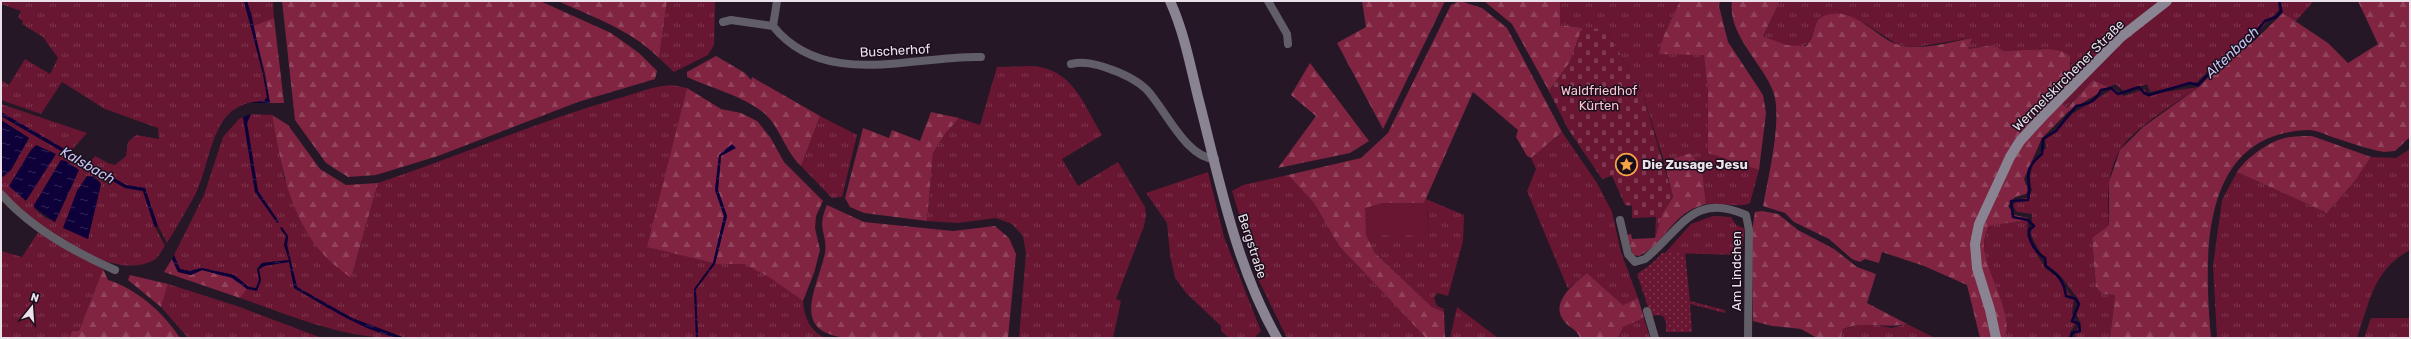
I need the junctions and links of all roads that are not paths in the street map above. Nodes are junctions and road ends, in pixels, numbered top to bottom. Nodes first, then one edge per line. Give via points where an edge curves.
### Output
1 (777, 1) edge
2 (1170, 1) edge
3 (1268, 1) edge
4 (2167, 1) edge
5 (723, 22) dead end
6 (774, 26) junction
7 (1288, 44) dead end
8 (981, 57) dead end
9 (1071, 64) dead end
10 (1215, 159) junction
11 (1, 194) edge
12 (1620, 220) dead end
13 (115, 270) dead end
14 (1647, 311) dead end
15 (1277, 338) edge
16 (1655, 338) edge
17 (1748, 338) edge
18 (1996, 338) edge

1 - 6 street
2 - 10 street, Bergstraße via 1186,43
3 - 7 street via 1286,34
4 - 18 street, Wermelskirchener Straße via 2121,38 2043,116 2020,141 2010,157 1979,224 1974,244 1977,268
5 - 6 street via 731,20
6 - 8 street, Buscherhof via 793,46 818,56 852,64 880,66
9 - 10 street via 1079,62 1098,65 1136,80 1159,105 1183,139 1205,157
10 - 15 street, Bergstraße via 1235,236 1257,298
11 - 13 street via 63,244
12 - 17 street, Am Lindchen via 1628,254 1635,262 1646,259 1697,211 1722,207 1746,215 1749,230
14 - 16 street

